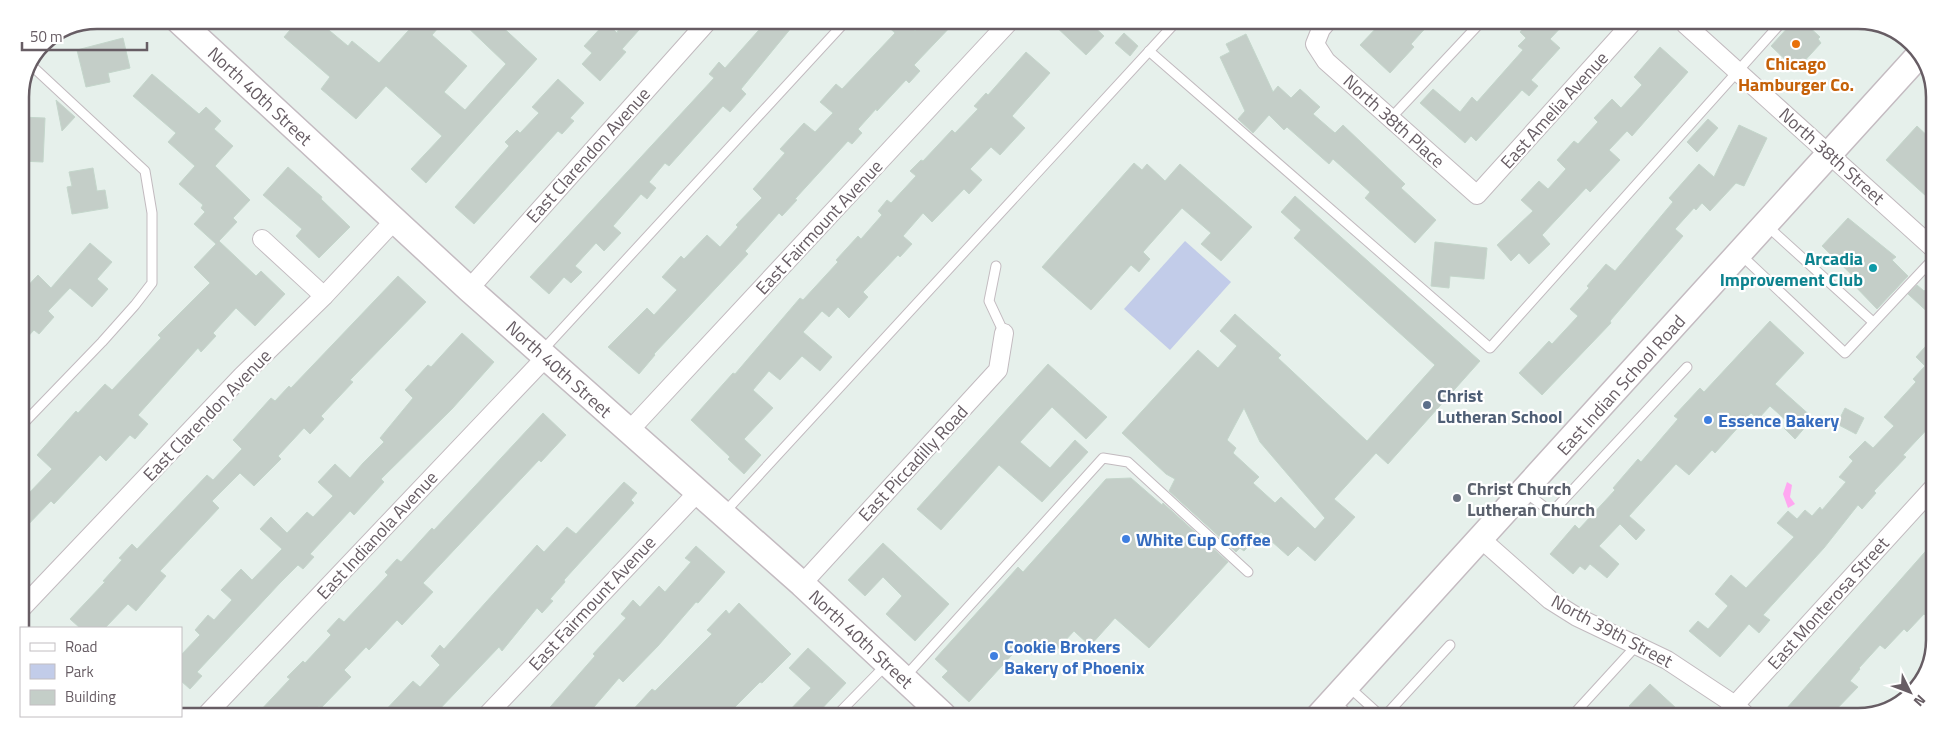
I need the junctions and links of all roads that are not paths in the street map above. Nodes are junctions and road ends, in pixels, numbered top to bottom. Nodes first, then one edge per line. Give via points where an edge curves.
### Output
1 (188, 29) edge
2 (701, 29) edge
3 (839, 29) edge
4 (1002, 29) edge
5 (1169, 29) edge
6 (1321, 29) edge
7 (1474, 29) edge
8 (1627, 29) edge
9 (1691, 29) edge
10 (1776, 29) edge
11 (1149, 51) junction
12 (1915, 60) edge
13 (35, 69) edge
14 (1738, 71) junction
15 (1390, 119) junction
16 (1829, 154) junction
17 (1477, 195) joint
18 (394, 221) junction
19 (1765, 225) junction
20 (262, 239) dead end
21 (1926, 242) edge
22 (1740, 254) junction
23 (996, 266) dead end
24 (1926, 267) edge
25 (468, 289) junction
26 (324, 296) junction
27 (1874, 322) junction
28 (1004, 333) joint
29 (543, 355) junction
30 (1687, 367) dead end
31 (29, 418) edge
32 (628, 432) junction
33 (1524, 491) junction
34 (697, 493) junction
35 (1926, 496) edge
36 (722, 515) junction
37 (1481, 539) junction
38 (1248, 572) dead end
39 (802, 584) junction
40 (29, 601) edge
41 (1450, 645) dead end
42 (1636, 646) junction
43 (895, 671) junction
44 (1337, 704) edge
45 (213, 708) edge
46 (494, 708) edge
47 (846, 708) edge
48 (935, 708) edge
49 (1352, 708) edge
50 (1392, 708) edge
51 (1579, 708) edge
52 (1726, 708) edge
53 (1733, 708) edge

1 - 18 main road, North 40th Street
2 - 25 street, East Clarendon Avenue
3 - 29 lane
4 - 32 street, East Fairmount Avenue
5 - 11 lane
6 - 15 street, North 38th Place via 1315,44 1326,61
7 - 15 lane
8 - 17 street, East Amelia Avenue
9 - 14 street, North 38th Street
10 - 14 lane
11 - 14 lane via 1490,348
11 - 36 lane
12 - 16 main road, East Indian School Road
13 - 31 lane via 145,171 152,213 152,283 135,306
14 - 16 street, North 38th Street
15 - 17 street, North 38th Place
16 - 19 main road, East Indian School Road
16 - 21 street, North 38th Street
18 - 25 main road, North 40th Street
18 - 26 street, East Clarendon Avenue
19 - 22 main road, East Indian School Road
19 - 27 lane
20 - 26 street
22 - 27 lane via 1844,353
22 - 33 main road, East Indian School Road
23 - 28 lane via 989,301
24 - 27 lane
25 - 29 main road, North 40th Street
26 - 40 street, East Clarendon Avenue via 242,376
28 - 39 street, East Piccadilly Road via 998,370
29 - 32 main road, North 40th Street
29 - 45 street, East Indianola Avenue
30 - 33 lane via 1555,509 1546,508
32 - 34 main road, North 40th Street
33 - 37 main road, East Indian School Road
34 - 36 main road, North 40th Street
34 - 46 street, East Fairmount Avenue
35 - 53 street, East Monterosa Street
36 - 39 main road, North 40th Street
37 - 42 street, North 39th Street via 1550,600
37 - 44 main road, East Indian School Road
38 - 43 lane via 1128,462 1103,458
39 - 43 main road, North 40th Street
41 - 50 lane
42 - 51 lane
42 - 52 street, North 39th Street via 1667,660
43 - 47 lane
43 - 48 main road, North 40th Street
44 - 49 lane

